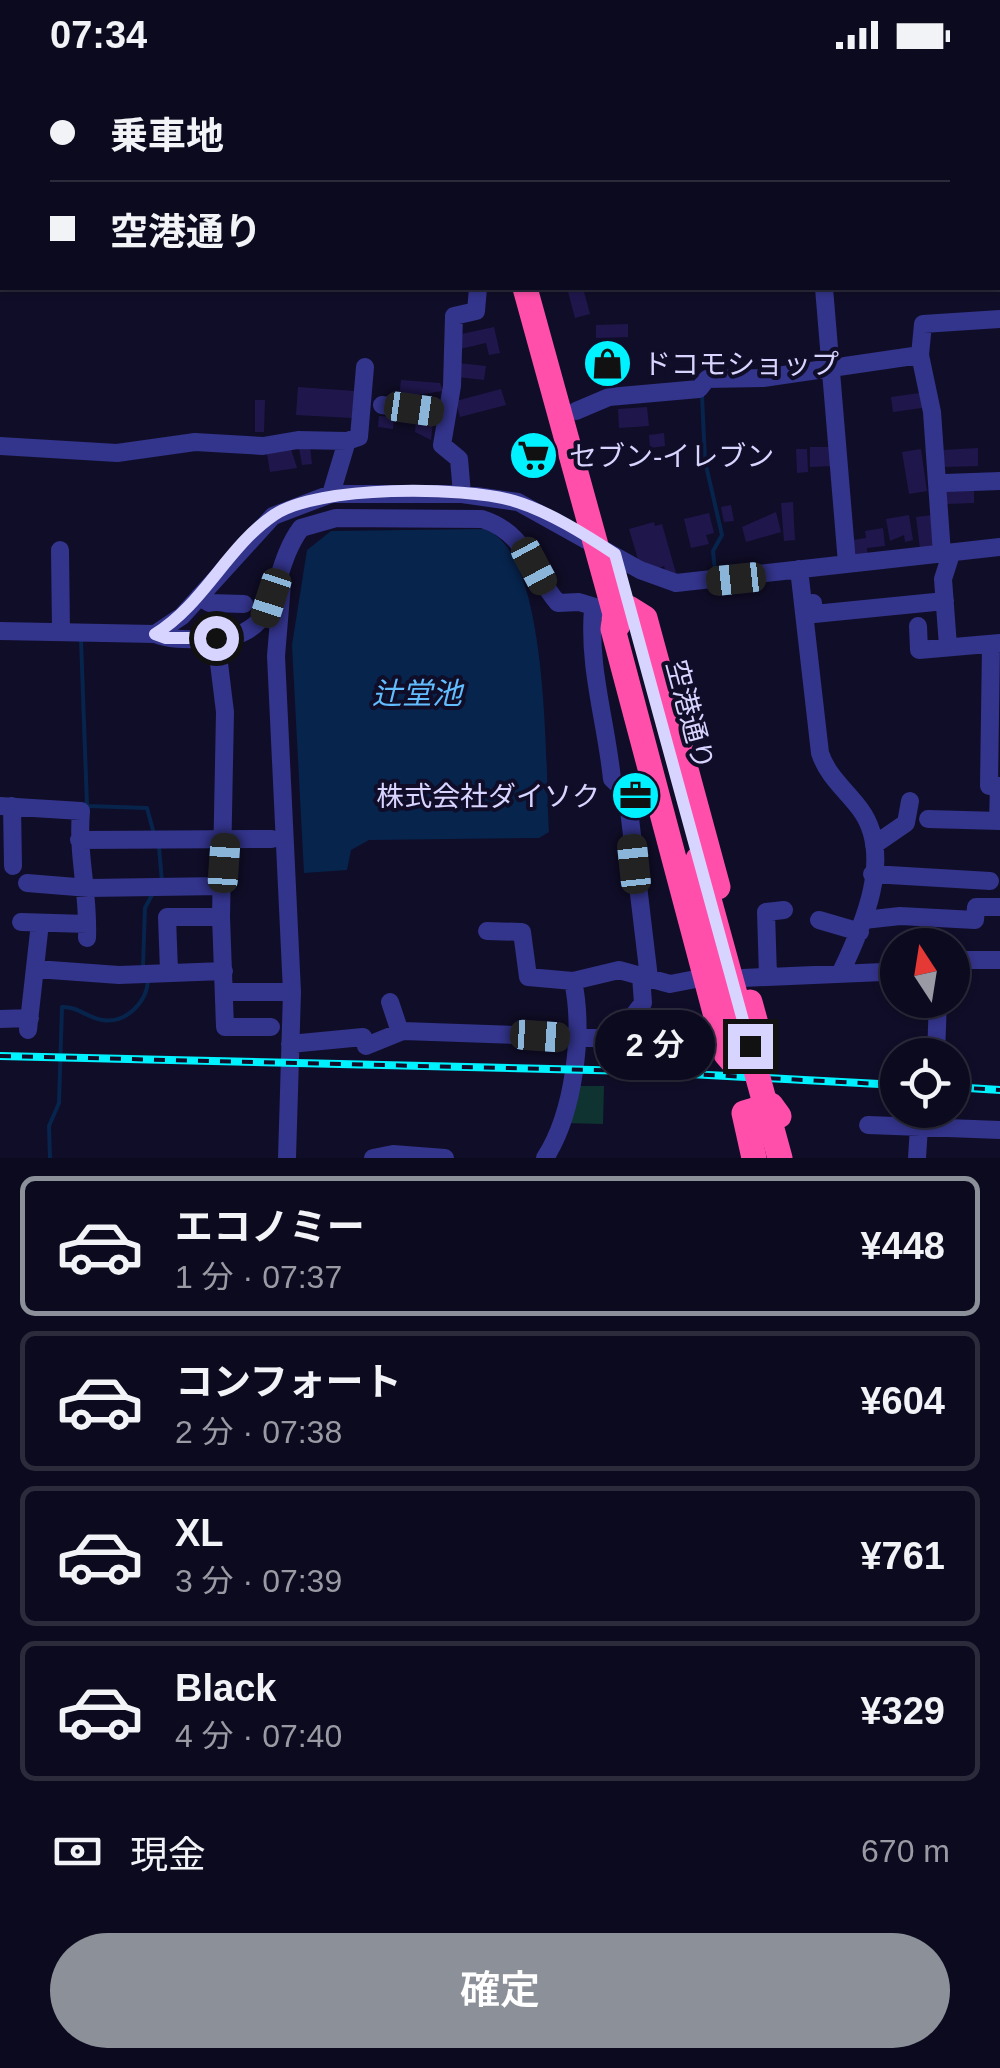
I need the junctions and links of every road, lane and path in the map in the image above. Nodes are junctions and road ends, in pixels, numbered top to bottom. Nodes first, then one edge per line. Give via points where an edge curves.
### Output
1 (478, 290) edge
2 (526, 290) edge
3 (543, 290) edge
4 (824, 290) edge
5 (1000, 319) edge
6 (920, 355) junction
7 (365, 367) dead end
8 (831, 368) junction
9 (382, 405) dead end
10 (576, 411) junction
11 (446, 414) junction
12 (346, 441) junction
13 (0, 446) edge
14 (1000, 481) edge
15 (945, 484) dead end
16 (331, 494) junction
17 (462, 494) junction
18 (1000, 547) edge
19 (605, 548) junction
20 (60, 550) dead end
21 (946, 554) junction
22 (847, 563) junction
23 (799, 569) junction
24 (279, 576) junction
25 (199, 597) junction
26 (945, 601) junction
27 (813, 603) dead end
28 (244, 604) dead end
29 (612, 610) junction
30 (918, 626) dead end
31 (0, 632) edge
32 (61, 632) junction
33 (155, 634) junction
34 (216, 638) junction
35 (996, 644) edge
36 (948, 646) junction
37 (910, 801) dead end
38 (6, 806) edge
39 (928, 818) dead end
40 (999, 821) edge
41 (272, 839) dead end
42 (79, 840) junction
43 (225, 840) junction
44 (874, 845) junction
45 (691, 860) junction
46 (12, 866) dead end
47 (872, 874) junction
48 (990, 881) dead end
49 (27, 883) dead end
50 (222, 886) junction
51 (88, 888) junction
52 (1000, 907) edge
53 (784, 910) dead end
54 (221, 917) junction
55 (819, 920) dead end
56 (862, 926) junction
57 (486, 931) dead end
58 (970, 960) edge
59 (1000, 960) edge
60 (36, 969) junction
61 (169, 971) junction
62 (224, 971) junction
63 (841, 972) junction
64 (880, 972) edge
65 (645, 977) junction
66 (706, 977) junction
67 (756, 977) junction
68 (574, 980) junction
69 (225, 992) junction
70 (292, 992) junction
71 (390, 1002) dead end
72 (0, 1019) edge
73 (272, 1027) dead end
74 (400, 1032) junction
75 (575, 1038) junction
76 (625, 1039) junction
77 (290, 1044) junction
78 (626, 1064) dead end
79 (868, 1125) dead end
80 (880, 1125) edge
81 (918, 1128) edge
82 (945, 1128) edge
83 (1000, 1130) edge
84 (287, 1158) edge
85 (373, 1158) edge
86 (445, 1158) edge
87 (545, 1158) edge
88 (754, 1158) edge
89 (764, 1158) edge
90 (780, 1158) edge
91 (791, 1158) edge
92 (917, 1158) edge

1 - 11 street via 476,311 454,316
2 - 19 highway, 空港通り
3 - 10 highway, 空港通り
4 - 8 street
5 - 6 street via 923,324
6 - 8 street
6 - 21 street via 930,388
7 - 12 street via 359,436
8 - 10 street via 707,379 699,390 609,396
8 - 22 street
9 - 11 street
10 - 19 highway, 空港通り
11 - 17 street via 442,445 459,459
12 - 13 street via 195,442 117,453
12 - 16 street
14 - 15 street
16 - 17 street
16 - 25 street via 273,516
17 - 19 street via 518,502
18 - 21 street
19 - 23 street via 676,583
19 - 29 highway, 空港通り
20 - 32 street
21 - 22 street
21 - 26 street
22 - 23 street
23 - 44 street via 820,753 866,820
24 - 29 street via 292,540 318,522 482,519 521,541 558,603
24 - 34 street via 264,621 244,634
24 - 70 street via 276,656
25 - 28 street
25 - 33 street
26 - 27 street via 814,614
26 - 36 street
29 - 45 highway, 空港通り
29 - 65 street via 592,676 604,707 612,779 627,793
29 - 66 highway
29 - 67 highway via 644,618
30 - 36 street via 919,650
31 - 32 street
32 - 33 street
33 - 34 street
34 - 43 street
35 - 36 street
35 - 40 street via 988,786 999,786
37 - 44 street via 906,823
38 - 42 street via 81,812
38 - 46 street
39 - 40 street
41 - 43 street
42 - 43 street
42 - 51 street
43 - 50 street
44 - 47 street
45 - 89 highway, 空港通り
45 - 90 highway, 空港通り, bridge
47 - 48 street
47 - 56 street
49 - 51 street
50 - 51 street
50 - 54 street
51 - 60 street via 87,931 30,922
52 - 56 street via 976,907 975,920 900,916
53 - 67 street via 766,912
54 - 61 street via 168,917
54 - 62 street
55 - 56 street
56 - 63 street
57 - 68 street via 522,932 528,977
58 - 59 street
60 - 61 street
60 - 72 street via 29,1024
61 - 62 street
62 - 69 street
63 - 64 street
63 - 67 street
65 - 66 street via 670,984
65 - 68 street via 619,970
65 - 76 street via 643,1004 631,1013
66 - 67 highway via 732,1061 760,1056 763,1049
68 - 75 street
69 - 70 street
69 - 73 street via 226,1027
70 - 77 street
71 - 74 street
74 - 75 street
74 - 77 street via 364,1041
75 - 76 street
75 - 87 street via 558,1133
76 - 78 street
77 - 84 street
79 - 80 street
81 - 92 street
82 - 83 street
85 - 86 street
88 - 91 highway via 744,1112 771,1105

